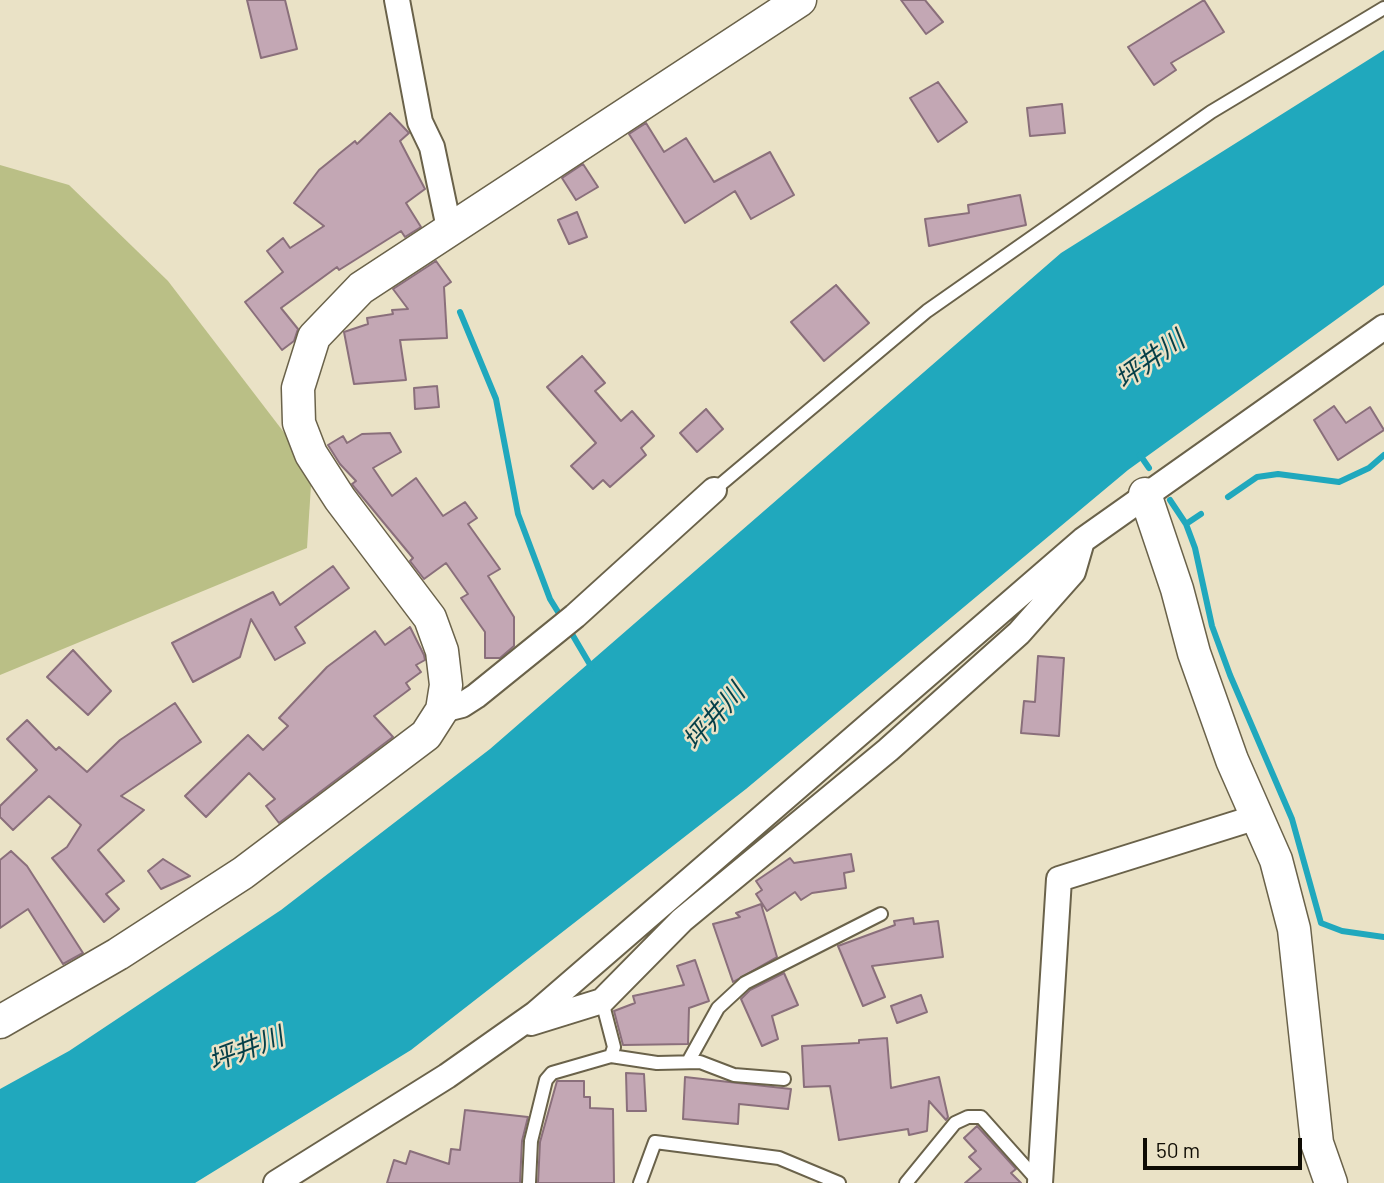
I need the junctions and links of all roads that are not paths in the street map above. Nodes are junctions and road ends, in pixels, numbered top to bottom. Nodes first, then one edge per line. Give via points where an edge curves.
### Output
1 (397, 0) edge
2 (800, 0) edge
3 (1384, 8) edge
4 (449, 228) junction
5 (1384, 327) edge
6 (714, 490) joint
7 (1145, 494) junction
8 (1083, 540) junction
9 (442, 710) junction
10 (1257, 817) junction
11 (881, 914) dead end
12 (602, 1001) junction
13 (0, 1022) edge
14 (514, 1028) junction
15 (611, 1056) junction
16 (688, 1062) junction
17 (784, 1079) dead end
18 (833, 1182) edge
19 (276, 1183) edge
20 (529, 1183) edge
21 (640, 1183) edge
22 (906, 1183) edge
23 (1040, 1183) edge
24 (1331, 1183) edge

1 - 4 street via 420,122 432,147
2 - 4 street
3 - 6 lane via 1210,112 927,312
4 - 9 street via 361,288 314,337 298,388 299,423 311,454 430,618 442,651 446,685
5 - 7 street
6 - 9 street via 575,616 476,696
7 - 8 street
7 - 10 street via 1195,653
8 - 12 street via 1073,572 1019,633 888,750 682,920
8 - 14 street
9 - 13 street via 426,735 243,873 118,954
10 - 23 street via 1059,879
10 - 24 street via 1276,860 1294,929 1317,1143
11 - 16 lane via 745,984 718,1008
12 - 14 street
12 - 15 lane via 614,1047
14 - 19 street via 447,1076
15 - 16 lane
15 - 20 lane via 552,1073 546,1080 531,1141
16 - 17 lane via 734,1075
18 - 21 lane via 779,1158 655,1142
22 - 23 lane via 955,1123 968,1117 981,1117

